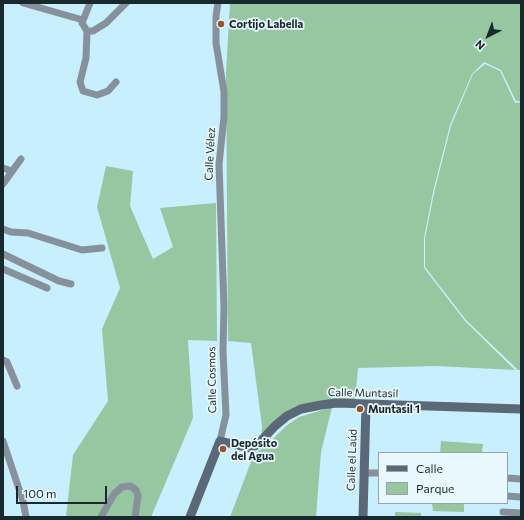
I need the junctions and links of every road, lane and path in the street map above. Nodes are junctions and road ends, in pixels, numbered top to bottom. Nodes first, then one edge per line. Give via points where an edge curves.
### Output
1 (23, 3) edge
2 (90, 3) edge
3 (126, 3) edge
4 (218, 3) edge
5 (83, 20) junction
6 (87, 31) junction
7 (116, 82) dead end
8 (21, 159) dead end
9 (3, 168) edge
10 (12, 172) junction
11 (3, 184) edge
12 (3, 229) edge
13 (102, 248) dead end
14 (3, 254) edge
15 (3, 269) edge
16 (71, 284) dead end
17 (47, 288) dead end
18 (224, 307) joint
19 (3, 360) edge
20 (17, 386) dead end
21 (366, 404) junction
22 (521, 409) edge
23 (3, 441) edge
24 (220, 441) junction
25 (364, 473) junction
26 (378, 474) edge
27 (508, 478) edge
28 (521, 478) edge
29 (508, 496) edge
30 (521, 497) edge
31 (503, 512) dead end
32 (521, 513) edge
33 (26, 517) edge
34 (101, 517) edge
35 (135, 517) edge
36 (190, 517) edge
37 (363, 517) edge

1 - 5 street
2 - 5 street
3 - 6 street via 106,23 93,32
4 - 18 street, Calle Vélez via 216,43 224,92 224,117 218,164
5 - 6 street
6 - 7 street via 86,58 80,82 83,91 97,95 108,91
8 - 10 street
9 - 10 street
10 - 11 street
12 - 13 street via 28,233 82,250
14 - 16 street
15 - 17 street
18 - 24 street, Calle Cosmos via 226,415
19 - 20 street via 7,362
21 - 22 street, Calle Muntasil
21 - 24 street, Calle Muntasil via 328,404 300,409 275,426 257,445 249,448
21 - 25 street, Calle el Laúd
23 - 33 street
24 - 36 street, Calle Cosmos
25 - 26 street
25 - 37 street, Calle el Laúd
27 - 28 street
29 - 30 street
31 - 32 street
34 - 35 street via 114,494 122,487 130,486 136,490 138,496

